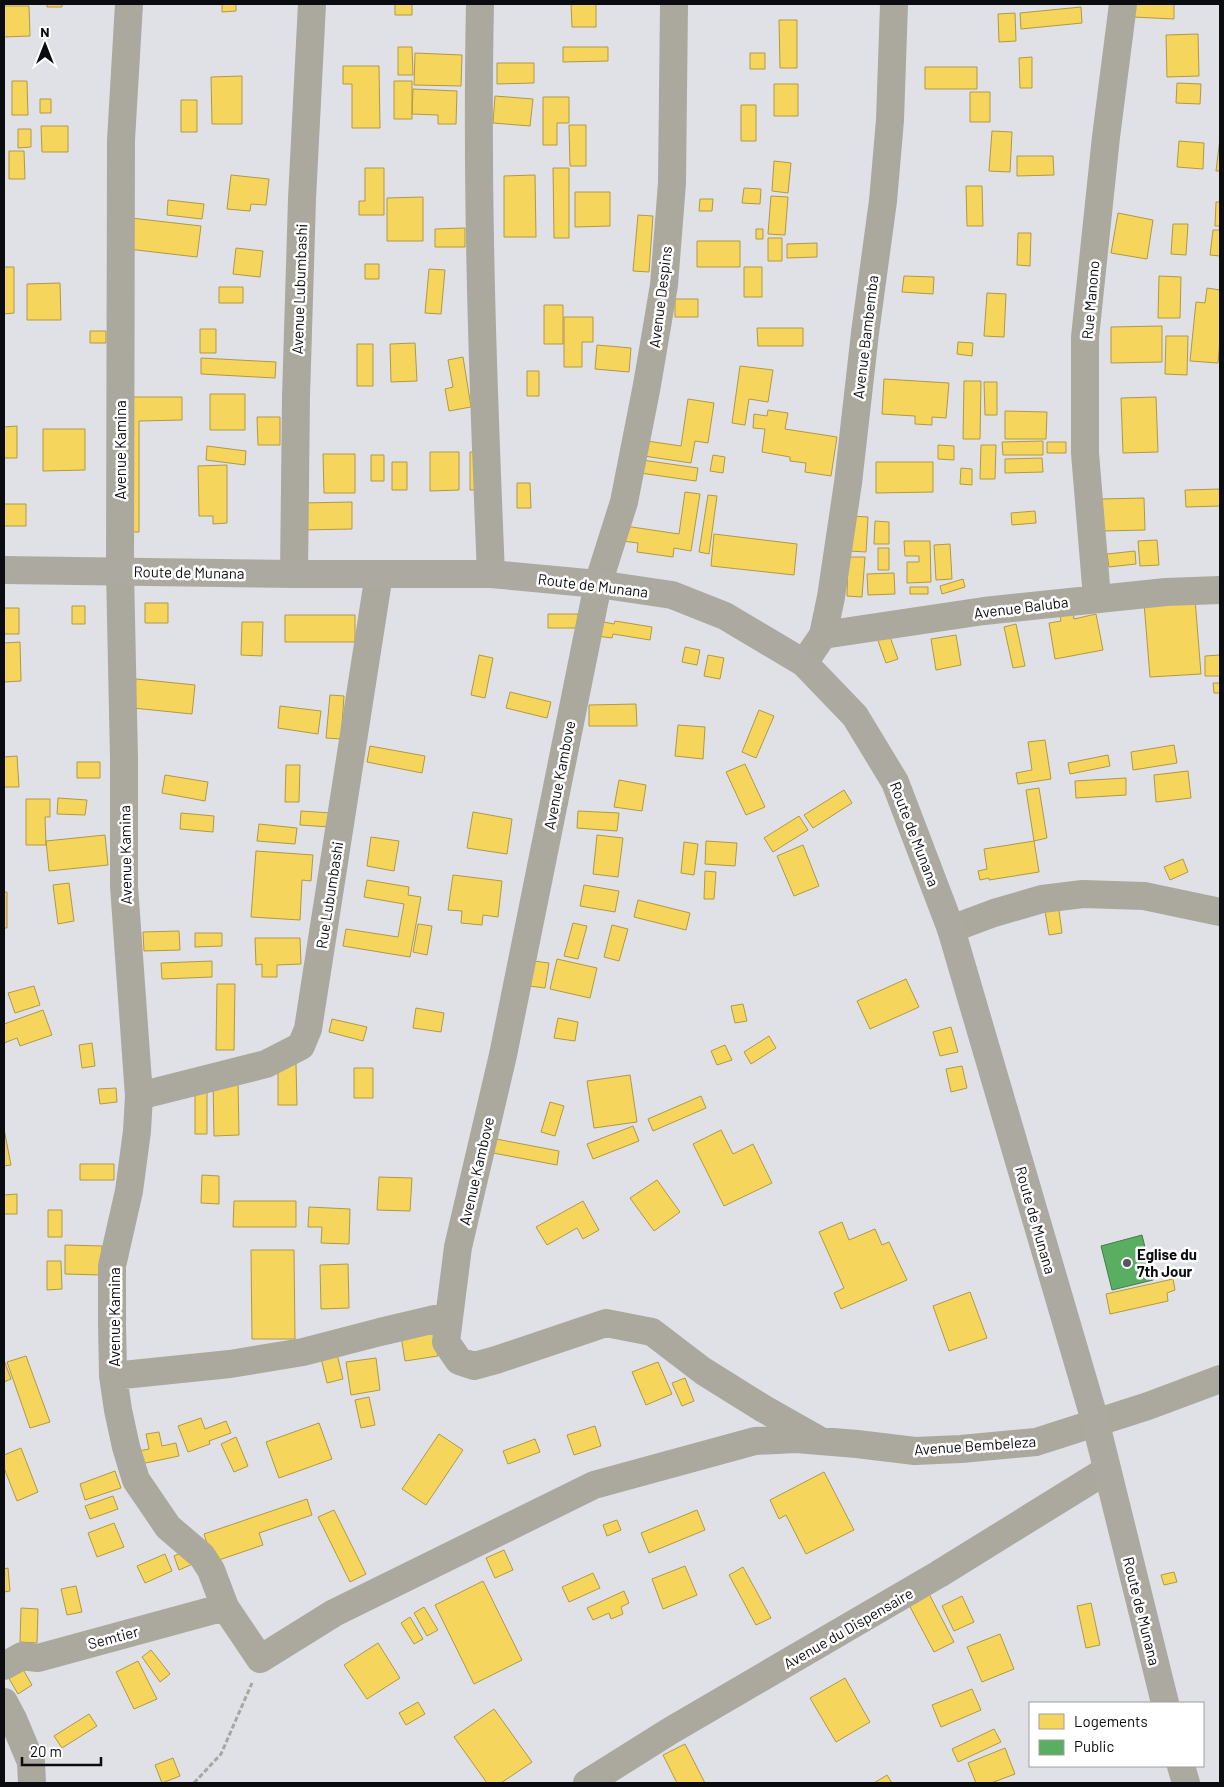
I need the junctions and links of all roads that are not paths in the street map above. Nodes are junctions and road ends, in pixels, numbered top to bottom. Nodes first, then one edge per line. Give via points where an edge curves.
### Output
1 (129, 4) edge
2 (312, 4) edge
3 (480, 4) edge
4 (674, 4) edge
5 (894, 4) edge
6 (1122, 4) edge
7 (4, 570) edge
8 (120, 571) junction
9 (294, 574) junction
10 (379, 574) junction
11 (491, 574) junction
12 (598, 584) junction
13 (1220, 590) edge
14 (1096, 598) junction
15 (823, 635) junction
16 (804, 663) junction
17 (1220, 912) edge
18 (951, 929) junction
19 (138, 1096) junction
20 (448, 1316) junction
21 (113, 1376) junction
22 (1220, 1379) edge
23 (1096, 1424) junction
24 (821, 1442) junction
25 (1107, 1470) junction
26 (224, 1607) junction
27 (260, 1659) joint
28 (4, 1666) edge
29 (4, 1702) edge
30 (1165, 1702) edge
31 (1181, 1767) edge
32 (32, 1773) edge
33 (586, 1783) edge
34 (1186, 1783) edge

1 - 8 street, Avenue Kamina via 121,140
2 - 9 street, Avenue Lubumbashi via 296,387
3 - 11 street via 478,85
4 - 12 street, Avenue Despins via 672,183 664,285 624,502
5 - 15 street, Avenue Bambemba via 883,202 848,483
6 - 14 street, Rue Manono via 1085,337 1085,453
7 - 8 main road, Route de Munana
8 - 9 main road, Route de Munana
8 - 19 street, Avenue Kamina via 124,886
9 - 10 main road, Route de Munana
10 - 11 main road, Route de Munana
10 - 19 street, Rue Lubumbashi via 308,1030 301,1046 266,1064
11 - 12 main road, Route de Munana
12 - 16 main road, Route de Munana via 672,595 725,616
12 - 20 street, Avenue Kambove via 503,1055 458,1246
13 - 14 street, Avenue Baluba
14 - 15 street, Avenue Baluba
15 - 16 street, Avenue Bambemba
16 - 18 main road, Route de Munana via 855,716 896,782
17 - 18 street via 1144,896 1083,894 1042,899
18 - 23 main road, Route de Munana
19 - 21 street, Avenue Kamina via 129,1191 112,1266
20 - 21 street via 303,1352 230,1364
20 - 24 street, Avenue Kambove via 446,1342 460,1361 474,1366 606,1322 652,1332 703,1371
21 - 26 street, Avenue Kamina via 126,1447 136,1480 168,1527 202,1556 211,1570
22 - 23 street, Avenue Bembeleza
23 - 24 street, Avenue Bembeleza via 1036,1442 961,1449 915,1451
23 - 25 main road, Route de Munana
24 - 27 street, Avenue Bembeleza via 796,1439 755,1441 594,1485 334,1613
25 - 30 main road, Route de Munana
25 - 33 street, Avenue du Dispensaire via 939,1574
26 - 27 street, Avenue Kamina
26 - 28 street, Semtier via 38,1658 22,1656
29 - 32 street
31 - 34 main road

